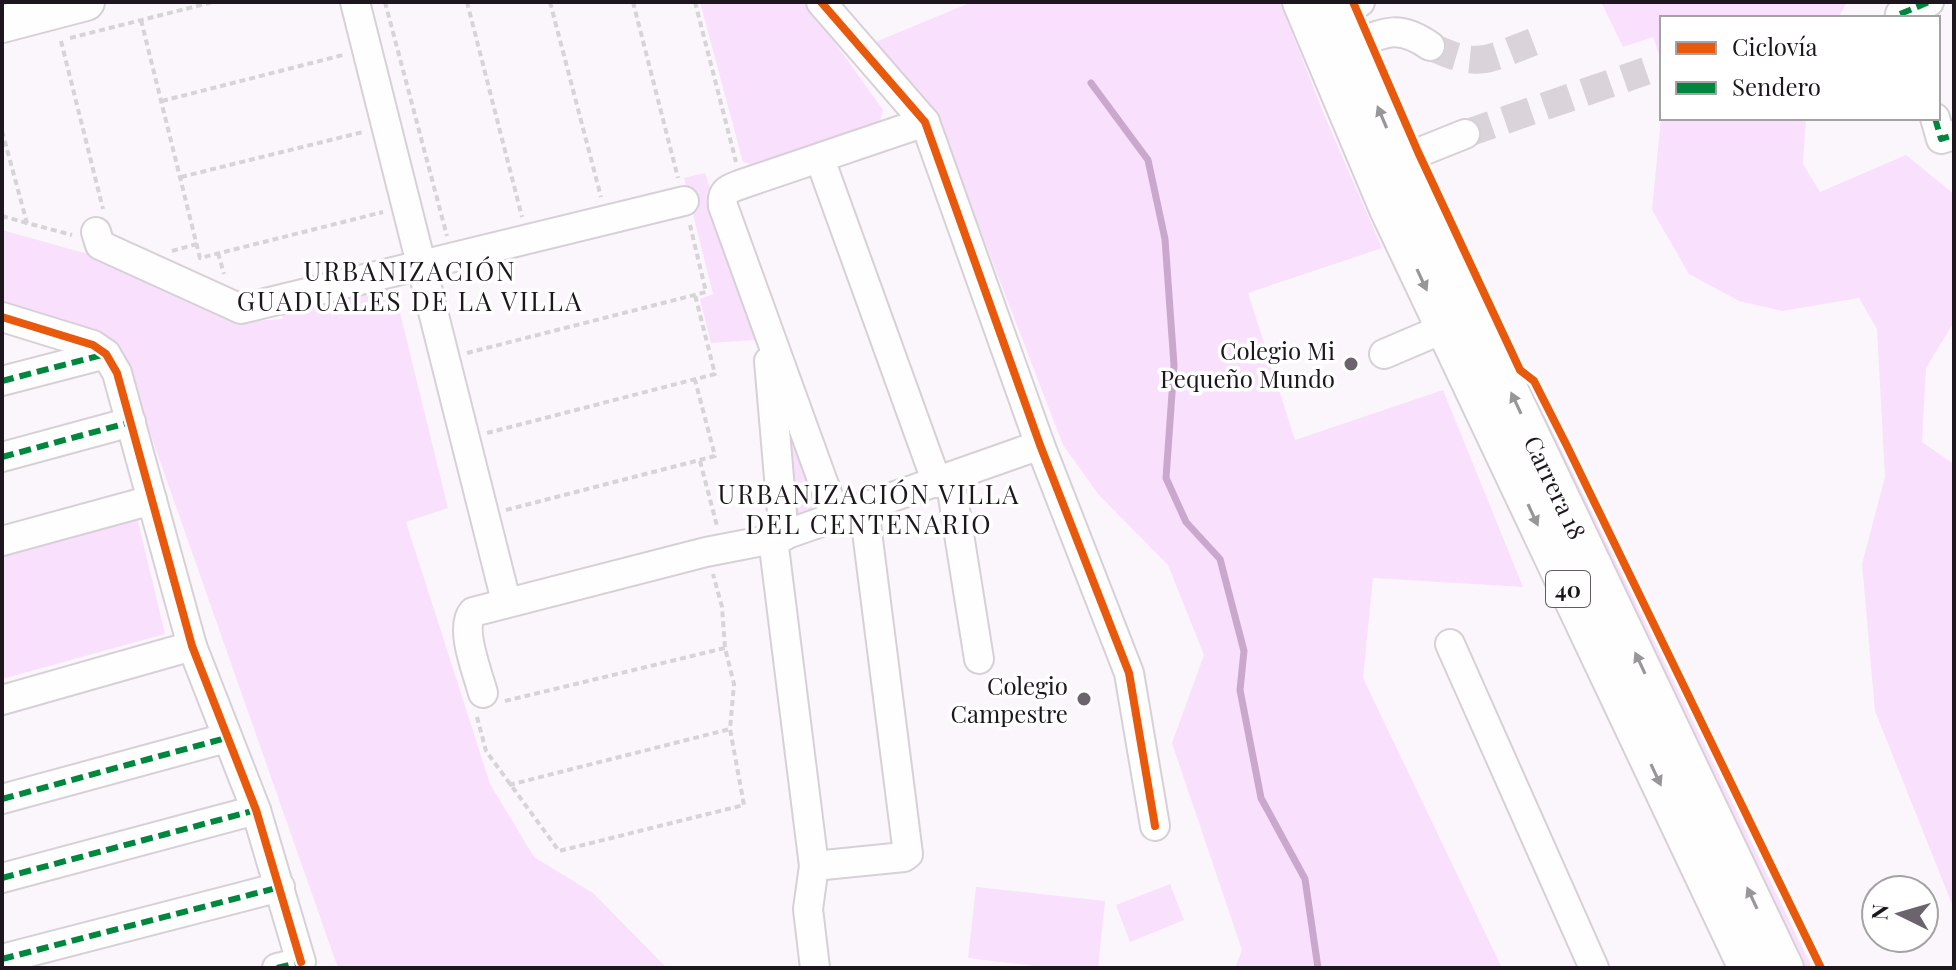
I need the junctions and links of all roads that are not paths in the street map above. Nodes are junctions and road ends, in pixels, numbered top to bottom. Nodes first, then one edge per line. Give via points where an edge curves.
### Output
1 (86, 2) edge
2 (355, 2) edge
3 (821, 2) edge
4 (1301, 2) edge
5 (1929, 2) edge
6 (1899, 11) edge
7 (1346, 16) edge
8 (2, 24) edge
9 (1430, 46) tunnel mouth
10 (1936, 120) edge
11 (925, 122) junction
12 (1465, 134) tunnel mouth
13 (1954, 135) edge
14 (820, 159) junction
15 (1400, 160) junction
16 (684, 201) road end
17 (105, 241) road end
18 (422, 267) junction
19 (2, 317) edge
20 (765, 320) junction
21 (1445, 328) junction
22 (106, 354) junction
23 (1384, 354) dead end
24 (2, 381) edge
25 (131, 422) junction
26 (1040, 445) junction
27 (2, 457) edge
28 (944, 481) junction
29 (152, 500) junction
30 (864, 508) junction
31 (836, 518) junction
32 (779, 537) junction
33 (2, 541) edge
34 (506, 601) junction
35 (1450, 644) dead end
36 (192, 646) junction
37 (979, 659) dead end
38 (2, 700) edge
39 (487, 701) road end
40 (226, 738) junction
41 (2, 799) edge
42 (256, 810) junction
43 (1155, 826) dead end
44 (814, 866) junction
45 (2, 878) edge
46 (280, 887) junction
47 (2, 959) edge
48 (289, 965) edge
49 (815, 968) edge
50 (1594, 968) edge
51 (1747, 968) edge
52 (1785, 968) edge

1 - 8 main road
2 - 18 street
3 - 11 street
4 -> 21 main road, Carrera 18 / 40 via 1388,209
5 - 6 street
7 - 9 street via 1382,33 1408,33
15 -> 7 main road, Carrera 18 / 40
10 - 13 street via 1941,139
11 - 14 street
11 - 26 street
12 - 15 street
14 - 20 street via 724,192 723,206
14 - 28 street
52 -> 15 main road, Carrera 18 / 40
16 - 18 street
17 - 18 street via 241,309
18 - 34 street
19 - 22 street via 93,345
20 - 31 street
20 - 32 street
21 - 23 street
21 -> 51 main road, Carrera 18 / 40
22 - 24 street
22 - 25 street
25 - 27 street
25 - 29 street
26 - 28 street
26 - 43 street via 1129,673
28 - 30 street
28 - 37 street
29 - 33 street
29 - 36 street
30 - 31 street
30 - 44 street via 908,854
31 - 32 street
32 - 34 street
32 - 44 street
34 - 39 street via 468,618 468,636
35 - 50 street
36 - 38 street
36 - 40 street
40 - 41 street
40 - 42 street
42 - 45 street
42 - 46 street
44 - 49 street via 808,909
46 - 47 street
46 - 48 street

